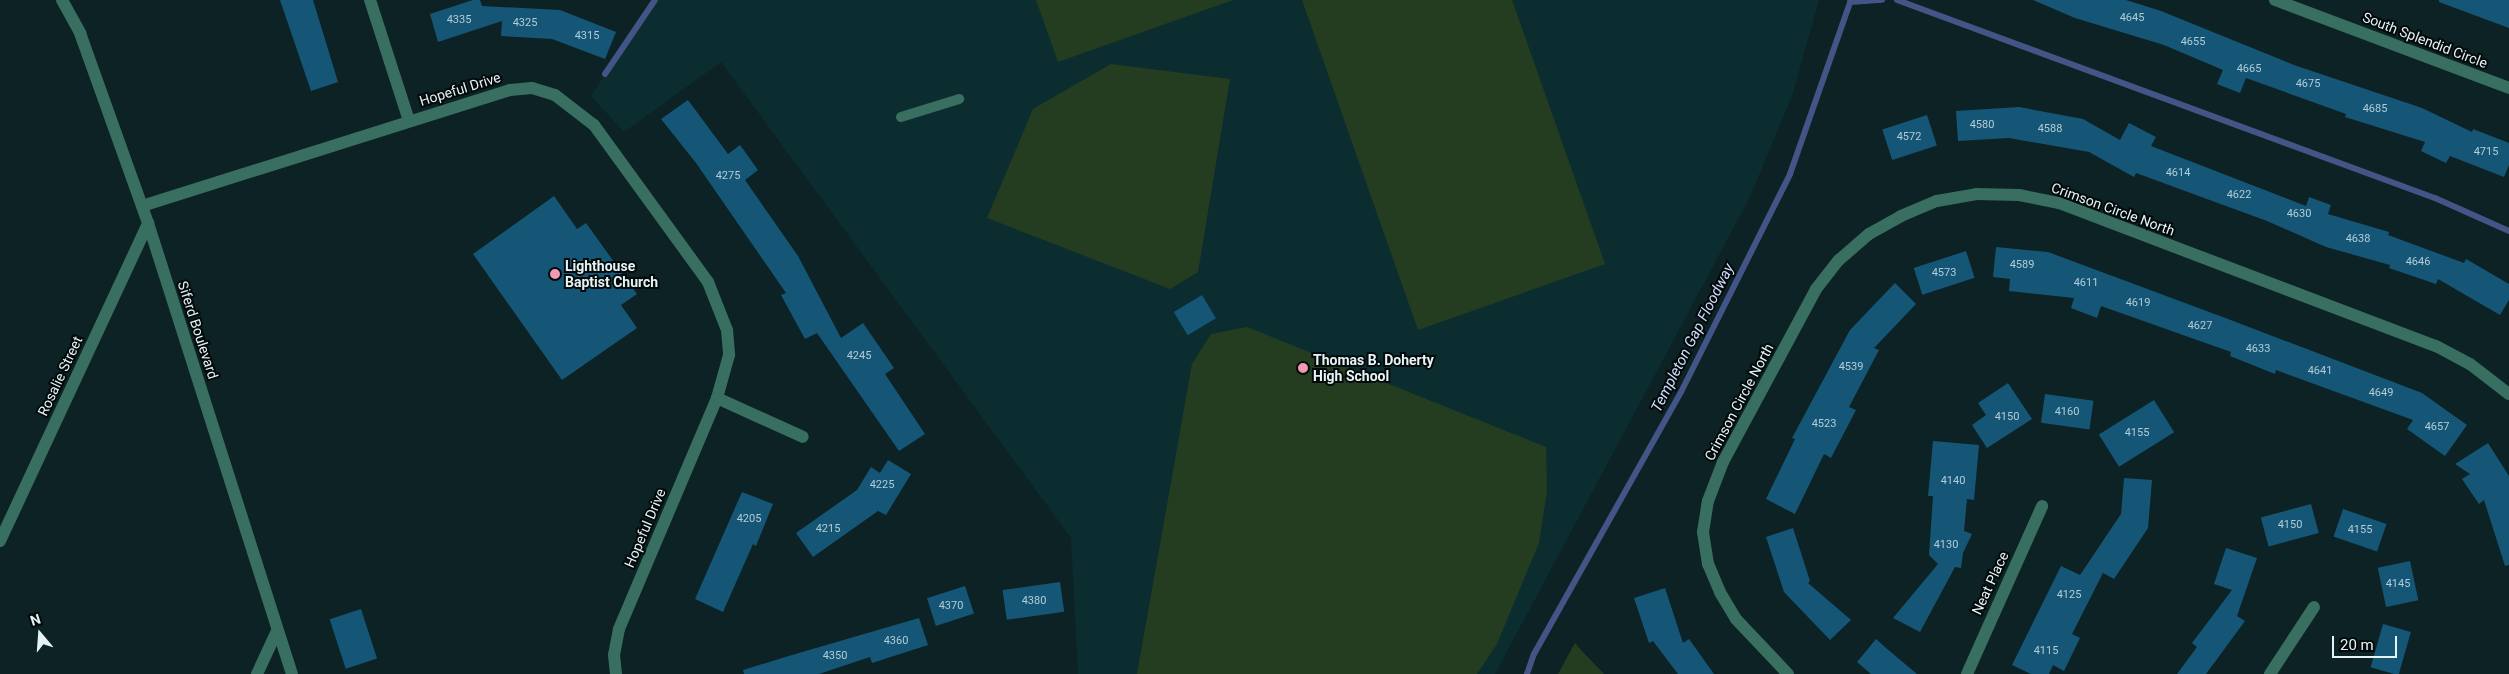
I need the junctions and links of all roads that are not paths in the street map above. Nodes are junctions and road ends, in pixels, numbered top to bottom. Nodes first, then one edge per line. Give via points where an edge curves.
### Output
1 (62, 0) edge
2 (370, 0) edge
3 (2275, 0) edge
4 (2509, 88) edge
5 (959, 99) dead end
6 (901, 117) dead end
7 (409, 121) junction
8 (142, 206) junction
9 (148, 223) junction
10 (2509, 394) edge
11 (717, 398) junction
12 (802, 437) dead end
13 (2042, 506) dead end
14 (0, 541) edge
15 (2314, 606) dead end
16 (277, 631) junction
17 (257, 674) edge
18 (292, 674) edge
19 (616, 674) edge
20 (1788, 674) edge
21 (1967, 674) edge
22 (2270, 674) edge

1 - 8 street, Siferd Boulevard via 80,32
2 - 7 street
3 - 4 street, South Splendid Circle
5 - 6 lane
7 - 8 street, Hopeful Drive
7 - 11 street, Hopeful Drive via 510,90 532,88 555,95 594,125 708,282 720,306 727,330 729,355
8 - 9 street, Siferd Boulevard
9 - 14 street, Rosalie Street
9 - 16 street, Siferd Boulevard
10 - 20 street, Crimson Circle North via 2470,364 2436,346 2059,203 2018,195 1985,194 1938,201 1900,216 1869,234 1839,260 1816,288 1723,462 1708,502 1703,532 1708,564 1720,592 1736,619
11 - 12 street
11 - 19 street, Hopeful Drive via 618,629 614,655
13 - 21 street, Neat Place
15 - 22 street
16 - 17 street
16 - 18 street, Siferd Boulevard

